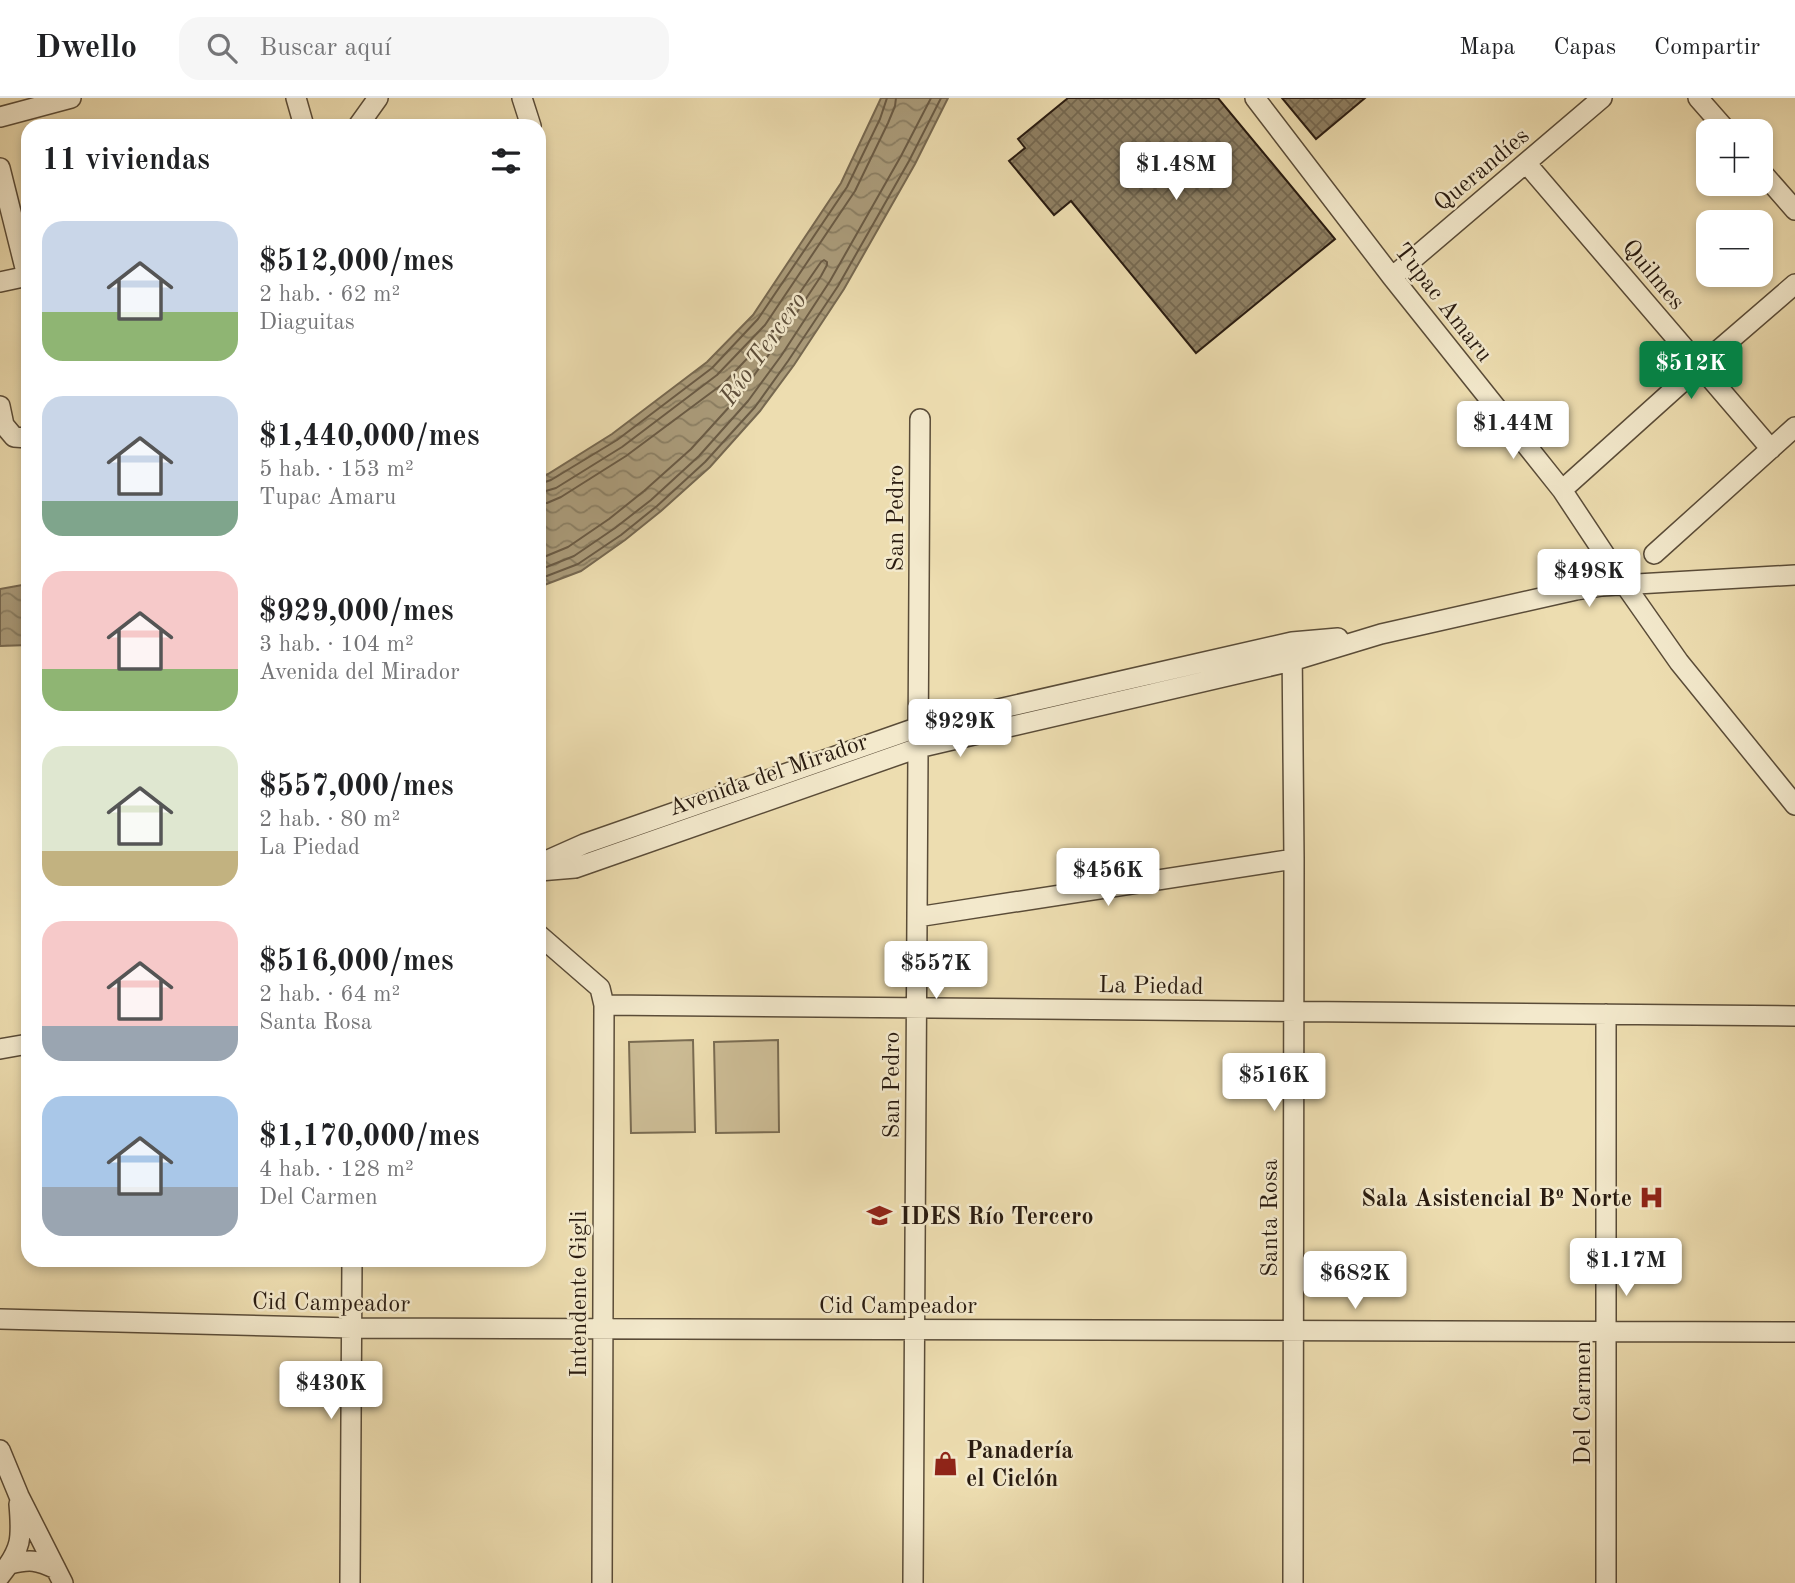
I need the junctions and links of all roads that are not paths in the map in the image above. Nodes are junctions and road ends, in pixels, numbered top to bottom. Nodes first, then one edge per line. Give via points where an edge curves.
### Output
1 (71, 98) edge
2 (296, 98) edge
3 (379, 98) edge
4 (522, 98) edge
5 (1255, 98) edge
6 (1602, 98) edge
7 (1698, 98) edge
8 (0, 117) edge
9 (301, 119) edge
10 (363, 119) edge
11 (529, 119) edge
12 (1716, 119) edge
13 (1527, 163) junction
14 (0, 168) edge
15 (1773, 185) edge
16 (1795, 210) edge
17 (21, 252) edge
18 (21, 277) edge
19 (1392, 277) junction
20 (0, 282) edge
21 (1795, 285) edge
22 (1700, 366) junction
23 (0, 406) edge
24 (920, 419) dead end
25 (1795, 427) edge
26 (21, 438) edge
27 (1770, 449) junction
28 (1562, 491) junction
29 (1654, 554) dead end
30 (1795, 575) edge
31 (1625, 585) junction
32 (1292, 652) junction
33 (919, 727) junction
34 (918, 748) junction
35 (1795, 805) edge
36 (1294, 859) junction
37 (546, 861) edge
38 (546, 870) edge
39 (917, 917) junction
40 (546, 942) edge
41 (604, 1005) junction
42 (916, 1007) junction
43 (1294, 1011) junction
44 (1606, 1014) junction
45 (1795, 1016) edge
46 (21, 1045) edge
47 (0, 1049) edge
48 (352, 1267) edge
49 (0, 1320) edge
50 (352, 1328) junction
51 (603, 1328) junction
52 (914, 1329) junction
53 (1293, 1331) junction
54 (1606, 1331) junction
55 (1795, 1332) edge
56 (0, 1450) edge
57 (19, 1496) junction
58 (5, 1570) edge
59 (60, 1576) edge
60 (350, 1583) edge
61 (602, 1583) edge
62 (913, 1583) edge
63 (1293, 1583) edge
64 (1605, 1583) edge

1 - 8 street
2 - 9 street
3 - 10 street
4 - 11 street
5 - 19 street, Tupac Amaru
6 - 13 street, Querandíes
7 - 12 street
13 - 19 street, Querandíes
13 - 22 street, Quilmes
14 - 17 street
15 - 16 street
18 - 20 street
19 - 28 street, Tupac Amaru
21 - 22 street
22 - 27 street, Quilmes
22 - 28 street
23 - 26 street via 4,425
24 - 33 street, San Pedro
25 - 27 street
27 - 29 street
28 - 31 street, Tupac Amaru
30 - 31 street, Avenida del Mirador
31 - 32 street, Avenida del Mirador via 1576,590
31 - 35 street, Tupac Amaru via 1679,662
32 - 33 street, Avenida del Mirador
32 - 34 street, Avenida del Mirador
32 - 36 street, Santa Rosa
33 - 34 street, San Pedro
33 - 37 street, Avenida del Mirador
34 - 38 street, Avenida del Mirador via 575,867
34 - 39 street, San Pedro
36 - 39 street
36 - 43 street, Santa Rosa
39 - 42 street, San Pedro
40 - 41 street via 600,988
41 - 42 street, La Piedad
41 - 51 street, Intendente Gigli
42 - 43 street, La Piedad
42 - 52 street, San Pedro
43 - 44 street, La Piedad
43 - 53 street, Santa Rosa
44 - 45 street, La Piedad
44 - 54 street, Del Carmen
46 - 47 street
48 - 50 street
49 - 50 street, Cid Campeador
50 - 51 street, Cid Campeador
50 - 60 street
51 - 52 street, Cid Campeador
51 - 61 street, Intendente Gigli
52 - 53 street, Cid Campeador
52 - 62 street, San Pedro
53 - 54 street, Cid Campeador
53 - 63 street, Santa Rosa
54 - 55 street, Cid Campeador
54 - 64 street, Del Carmen
56 - 57 street
57 - 58 street via 19,1550
57 - 59 street
58 - 59 street via 27,1560 44,1563

